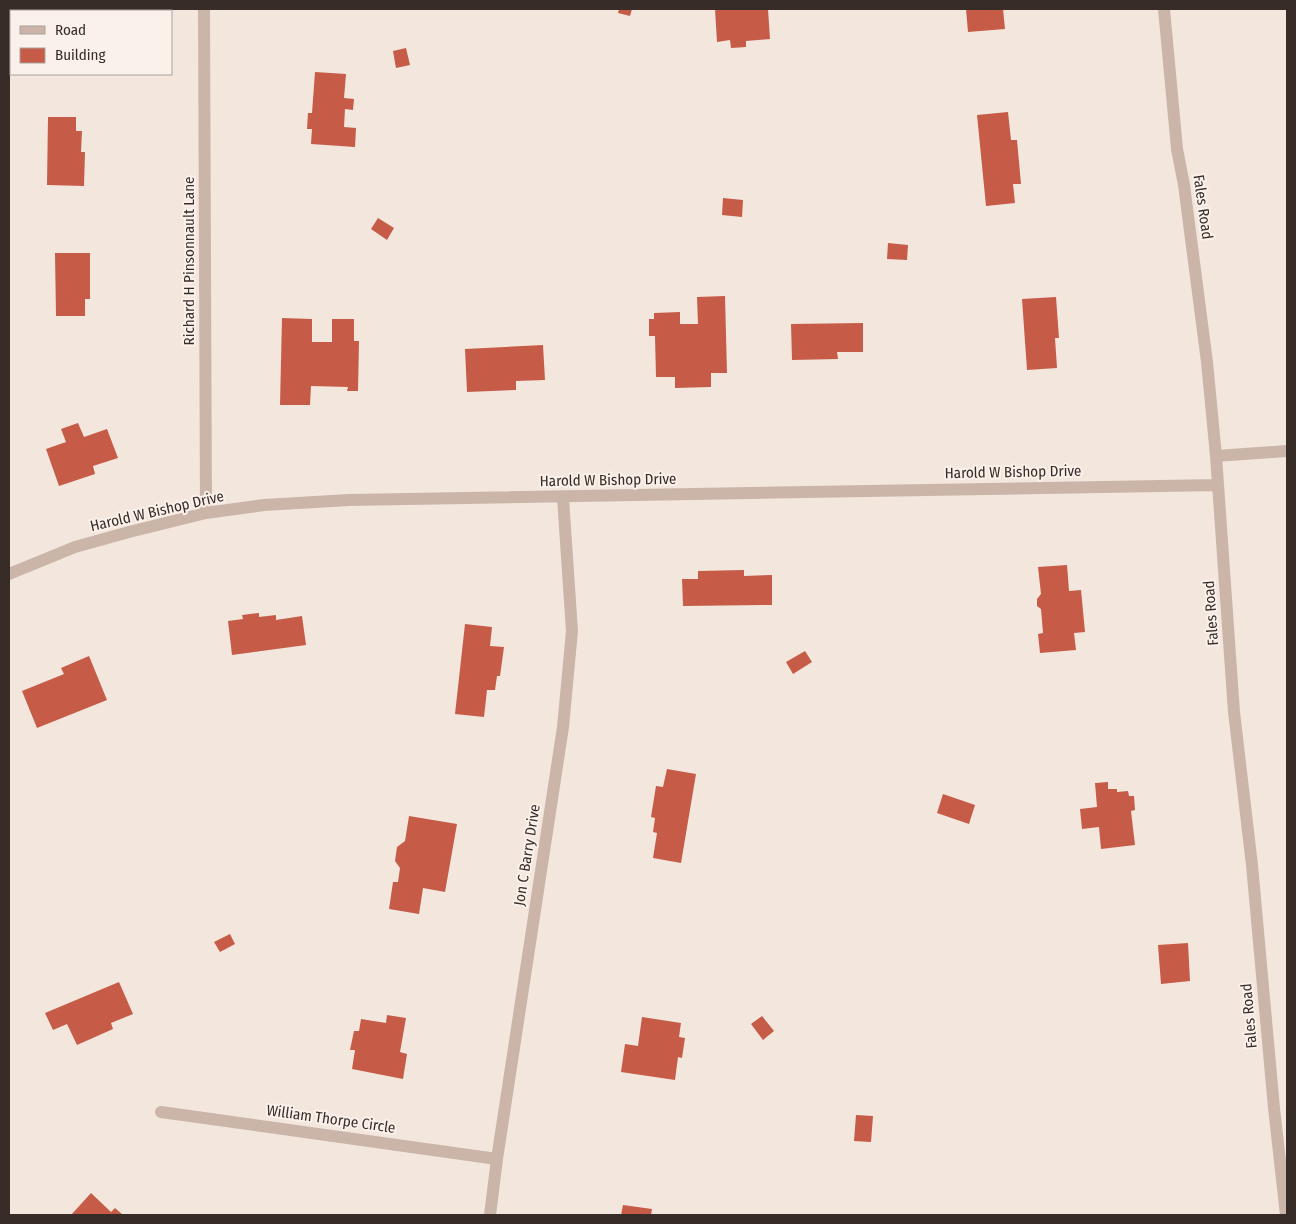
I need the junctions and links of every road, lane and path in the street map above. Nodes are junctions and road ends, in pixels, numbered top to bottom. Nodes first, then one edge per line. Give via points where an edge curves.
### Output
1 (204, 9) edge
2 (1164, 9) edge
3 (1287, 451) edge
4 (1216, 456) junction
5 (1218, 485) junction
6 (563, 498) junction
7 (206, 513) junction
8 (9, 574) edge
9 (161, 1112) dead end
10 (497, 1159) junction
11 (490, 1215) edge
12 (1286, 1215) edge

1 - 7 street, Richard H Pinsonnault Lane
2 - 4 street, Fales Road via 1177,150 1207,362
3 - 4 street
4 - 5 street, Fales Road
5 - 6 street, Harold W Bishop Drive
5 - 12 street, Fales Road via 1234,712
6 - 7 street, Harold W Bishop Drive via 349,500 264,505
6 - 10 street, Jon C Barry Drive via 572,631 568,679
7 - 8 street, Harold W Bishop Drive via 75,547
9 - 10 street, William Thorpe Circle
10 - 11 street, Jon C Barry Drive

